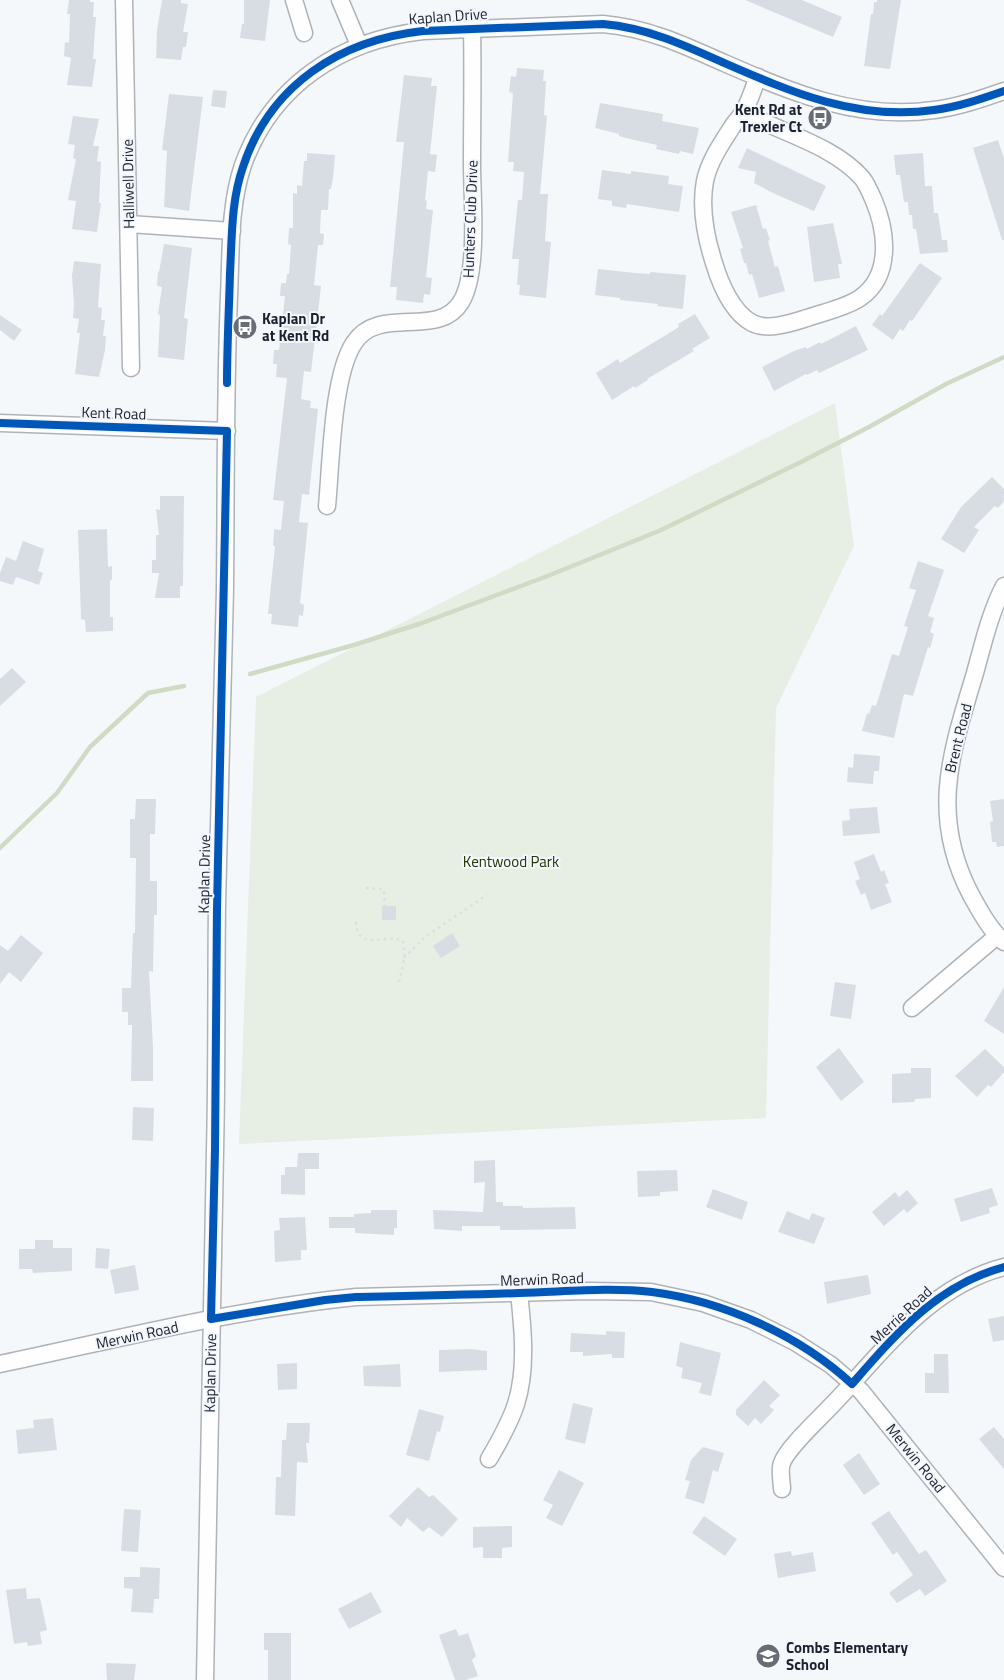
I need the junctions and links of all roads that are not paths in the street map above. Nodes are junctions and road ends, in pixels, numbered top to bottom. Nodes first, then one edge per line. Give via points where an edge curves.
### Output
1 (124, 0) edge
2 (294, 0) edge
3 (340, 0) edge
4 (472, 28) junction
5 (304, 33) dead end
6 (359, 45) junction
7 (758, 77) junction
8 (1004, 91) edge
9 (744, 112) junction
10 (129, 224) junction
11 (232, 230) junction
12 (131, 368) dead end
13 (0, 423) edge
14 (227, 431) junction
15 (327, 506) dead end
16 (1004, 586) edge
17 (1000, 939) edge
18 (912, 1008) dead end
19 (1004, 1267) edge
20 (519, 1293) junction
21 (211, 1319) junction
22 (0, 1364) edge
23 (852, 1384) junction
24 (489, 1459) dead end
25 (782, 1489) dead end
26 (999, 1549) edge
27 (1004, 1568) edge
28 (205, 1680) edge

1 - 10 street, Halliwell Drive
2 - 5 street
3 - 6 street
4 - 6 street, Kaplan Drive via 400,33
4 - 7 street, Kaplan Drive via 625,26 687,47
4 - 15 street, Hunters Club Drive via 472,244 467,287 454,311 442,319 388,322 365,332 354,342 345,360 337,402
6 - 11 street, Kaplan Drive via 323,64 300,81 263,124 242,167
7 - 8 street, Kaplan Drive via 830,104 897,113 952,107
7 - 9 street
9 - 9 street via 719,150 705,182 709,246 716,271 731,301 753,323 775,326 798,321 861,297 878,276 885,243 878,210 863,179 832,154
10 - 11 street
10 - 12 street, Halliwell Drive
11 - 14 street, Kaplan Drive
13 - 14 street, Kent Road
14 - 21 street, Kaplan Drive
16 - 17 street, Brent Road via 955,741 947,804 951,841 964,881 979,910
17 - 18 street
19 - 23 street, Merrie Road via 954,1288 923,1309
20 - 21 street, Merwin Road via 348,1298
20 - 23 street, Merwin Road via 651,1292 704,1303 751,1320 795,1342 831,1364
20 - 24 street via 521,1383 516,1405
21 - 22 street, Merwin Road
21 - 28 street, Kaplan Drive
23 - 25 street, Merrie Road via 794,1444 782,1463
23 - 26 street, Merwin Road
26 - 27 street, Merwin Road

